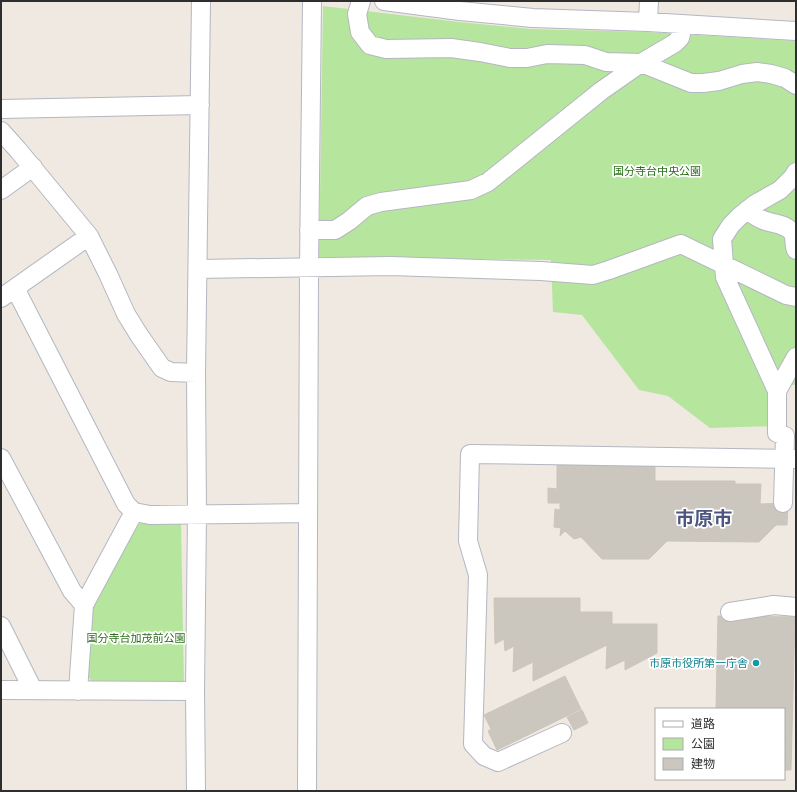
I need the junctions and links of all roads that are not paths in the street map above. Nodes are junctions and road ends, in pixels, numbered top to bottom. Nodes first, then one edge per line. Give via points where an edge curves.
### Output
1 (201, 1) edge
2 (312, 1) edge
3 (361, 1) edge
4 (384, 1) edge
5 (650, 1) edge
6 (648, 22) junction
7 (683, 24) junction
8 (796, 31) edge
9 (641, 63) junction
10 (796, 85) edge
11 (200, 105) junction
12 (1, 109) edge
13 (1, 131) edge
14 (33, 167) junction
15 (796, 172) edge
16 (1, 190) edge
17 (747, 210) junction
18 (309, 230) junction
19 (89, 236) junction
20 (796, 250) edge
21 (724, 265) junction
22 (309, 268) junction
23 (198, 269) junction
24 (8, 293) edge
25 (796, 298) edge
26 (796, 357) edge
27 (196, 373) junction
28 (777, 391) junction
29 (1, 458) edge
30 (790, 458) edge
31 (6, 479) edge
32 (783, 503) dead end
33 (134, 512) junction
34 (308, 513) junction
35 (196, 515) junction
36 (84, 605) junction
37 (796, 607) edge
38 (730, 612) dead end
39 (1, 626) edge
40 (1, 690) edge
41 (33, 690) junction
42 (78, 691) junction
43 (195, 691) junction
44 (562, 733) dead end
45 (196, 791) edge
46 (307, 791) edge

1 - 11 street
2 - 18 street
3 - 9 street via 357,14 360,32 370,45 386,49 451,48 510,58 547,54 585,55 606,62
4 - 6 street via 533,18
5 - 6 street
6 - 7 street
7 - 8 street
7 - 9 street via 680,38 675,43
9 - 10 street via 691,83 703,84 756,72 785,78
9 - 18 street via 601,91 488,182 471,190 381,202 367,206 335,230
11 - 12 street
11 - 23 street
13 - 14 street
14 - 16 street
14 - 19 street
15 - 17 street via 780,190
17 - 20 street via 762,220 785,226 792,231
17 - 21 street via 730,225 722,239
18 - 22 street
19 - 24 street
19 - 27 street via 126,314 162,368 171,372
21 - 22 street via 681,244 593,275 391,266
21 - 25 street
21 - 28 street via 725,277
22 - 23 street
22 - 34 street
23 - 27 street
24 - 33 street via 126,504
26 - 28 street
27 - 35 street
28 - 30 street via 778,433 785,436
29 - 31 street
30 - 32 street
30 - 44 street via 470,454 468,541 478,575 473,744 484,756 498,762
31 - 36 street via 72,591
33 - 35 street via 150,515
33 - 36 street
34 - 35 street
34 - 46 street
35 - 43 street
36 - 42 street
37 - 38 street via 774,605
39 - 41 street
40 - 41 street
41 - 42 street
42 - 43 street
43 - 45 street

